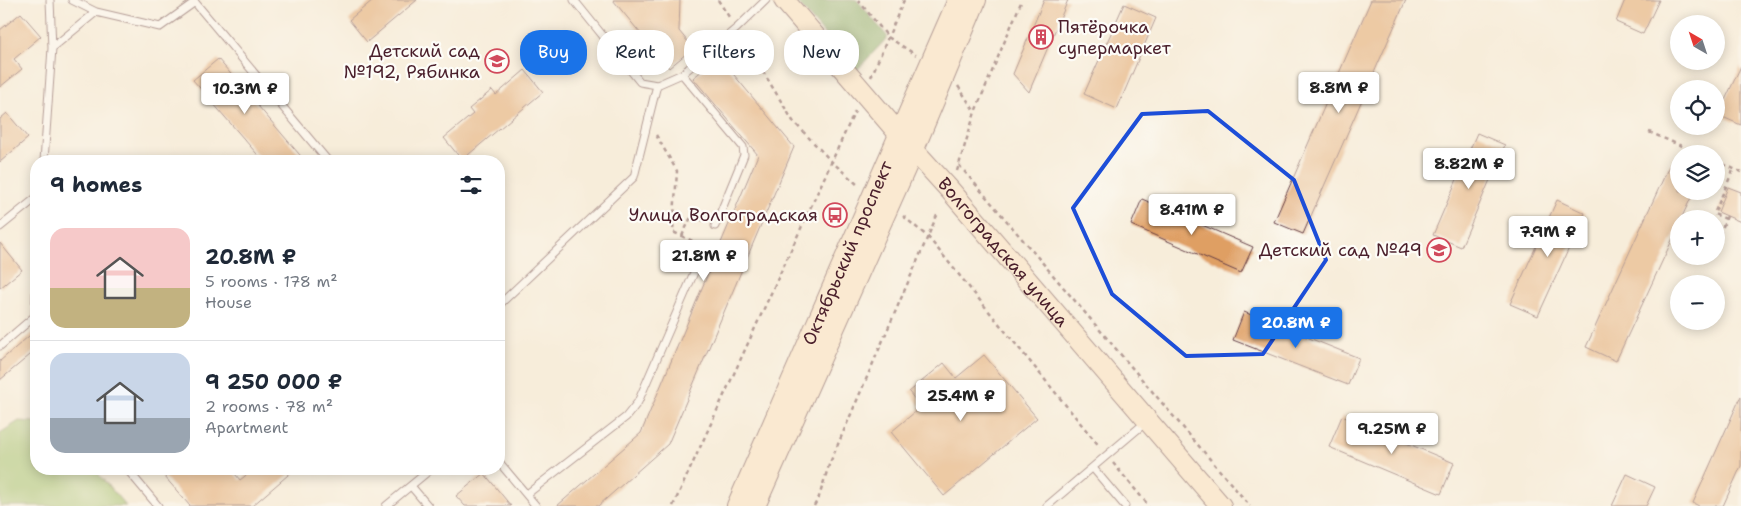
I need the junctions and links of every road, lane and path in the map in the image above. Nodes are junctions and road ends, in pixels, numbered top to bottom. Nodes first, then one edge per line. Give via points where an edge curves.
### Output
1 (50, 0) edge
2 (72, 0) edge
3 (574, 0) edge
4 (718, 0) edge
5 (766, 0) edge
6 (784, 0) edge
7 (858, 0) edge
8 (904, 0) edge
9 (958, 0) edge
10 (976, 0) edge
11 (1022, 0) edge
12 (194, 1) edge
13 (96, 12) junction
14 (737, 28) junction
15 (888, 37) junction
16 (52, 48) junction
17 (922, 59) dead end
18 (682, 74) junction
19 (955, 81) dead end
20 (869, 82) dead end
21 (657, 84) junction
22 (855, 111) dead end
23 (975, 112) junction
24 (648, 122) junction
25 (1649, 132) dead end
26 (900, 134) junction
27 (1679, 145) edge
28 (914, 150) junction
29 (44, 155) edge
30 (323, 155) edge
31 (831, 161) junction
32 (1725, 164) edge
33 (1734, 168) junction
34 (1741, 172) edge
35 (864, 190) dead end
36 (30, 203) edge
37 (1716, 210) edge
38 (938, 213) dead end
39 (902, 215) dead end
40 (716, 226) joint
41 (0, 227) edge
42 (682, 236) junction
43 (928, 237) junction
44 (705, 247) joint
45 (505, 299) edge
46 (30, 320) edge
47 (0, 346) edge
48 (1148, 421) junction
49 (1107, 456) junction
50 (1093, 468) junction
51 (505, 469) edge
52 (132, 475) edge
53 (424, 475) edge
54 (411, 486) junction
55 (526, 494) junction
56 (158, 506) edge
57 (386, 506) edge
58 (428, 506) edge
59 (536, 506) edge
60 (672, 506) edge
61 (737, 506) edge
62 (755, 506) edge
63 (814, 506) edge
64 (1047, 506) edge
65 (1125, 506) edge
66 (1149, 506) edge
67 (1221, 506) edge
68 (1250, 506) edge

1 - 16 lane
2 - 13 lane
3 - 21 lane via 640,82
4 - 14 path
5 - 14 lane
6 - 26 main road, Волгоградская улица
7 - 15 path
8 - 15 path
9 - 26 main road, Октябрьский проспект
10 - 28 main road, Октябрьский проспект
11 - 23 path
12 - 13 lane via 160,27
12 - 30 lane
13 - 16 lane
14 - 18 lane
14 - 31 path via 793,121
15 - 17 path
15 - 20 path
16 - 29 lane
18 - 21 lane
18 - 40 lane via 743,147 744,155
19 - 23 path
21 - 24 lane
22 - 31 path
23 - 68 path via 959,165
24 - 42 path via 677,171 673,232
24 - 45 lane via 634,178
25 - 27 path
26 - 28 main road, Волгоградская улица
26 - 61 main road, Октябрьский проспект
28 - 48 main road, Волгоградская улица
28 - 62 main road, Октябрьский проспект
31 - 35 path
31 - 60 path
32 - 33 path
33 - 34 path
33 - 37 path
36 - 41 lane
38 - 43 path
39 - 43 path
40 - 42 path via 692,215
42 - 44 path
43 - 49 path
43 - 63 path
44 - 55 lane via 638,402 626,417
46 - 47 lane
48 - 49 lane
48 - 67 main road, Волгоградская улица
49 - 50 lane
49 - 66 path
50 - 64 lane
50 - 65 lane
51 - 55 lane
52 - 56 lane
53 - 54 lane
54 - 57 lane
54 - 58 lane
55 - 59 lane

